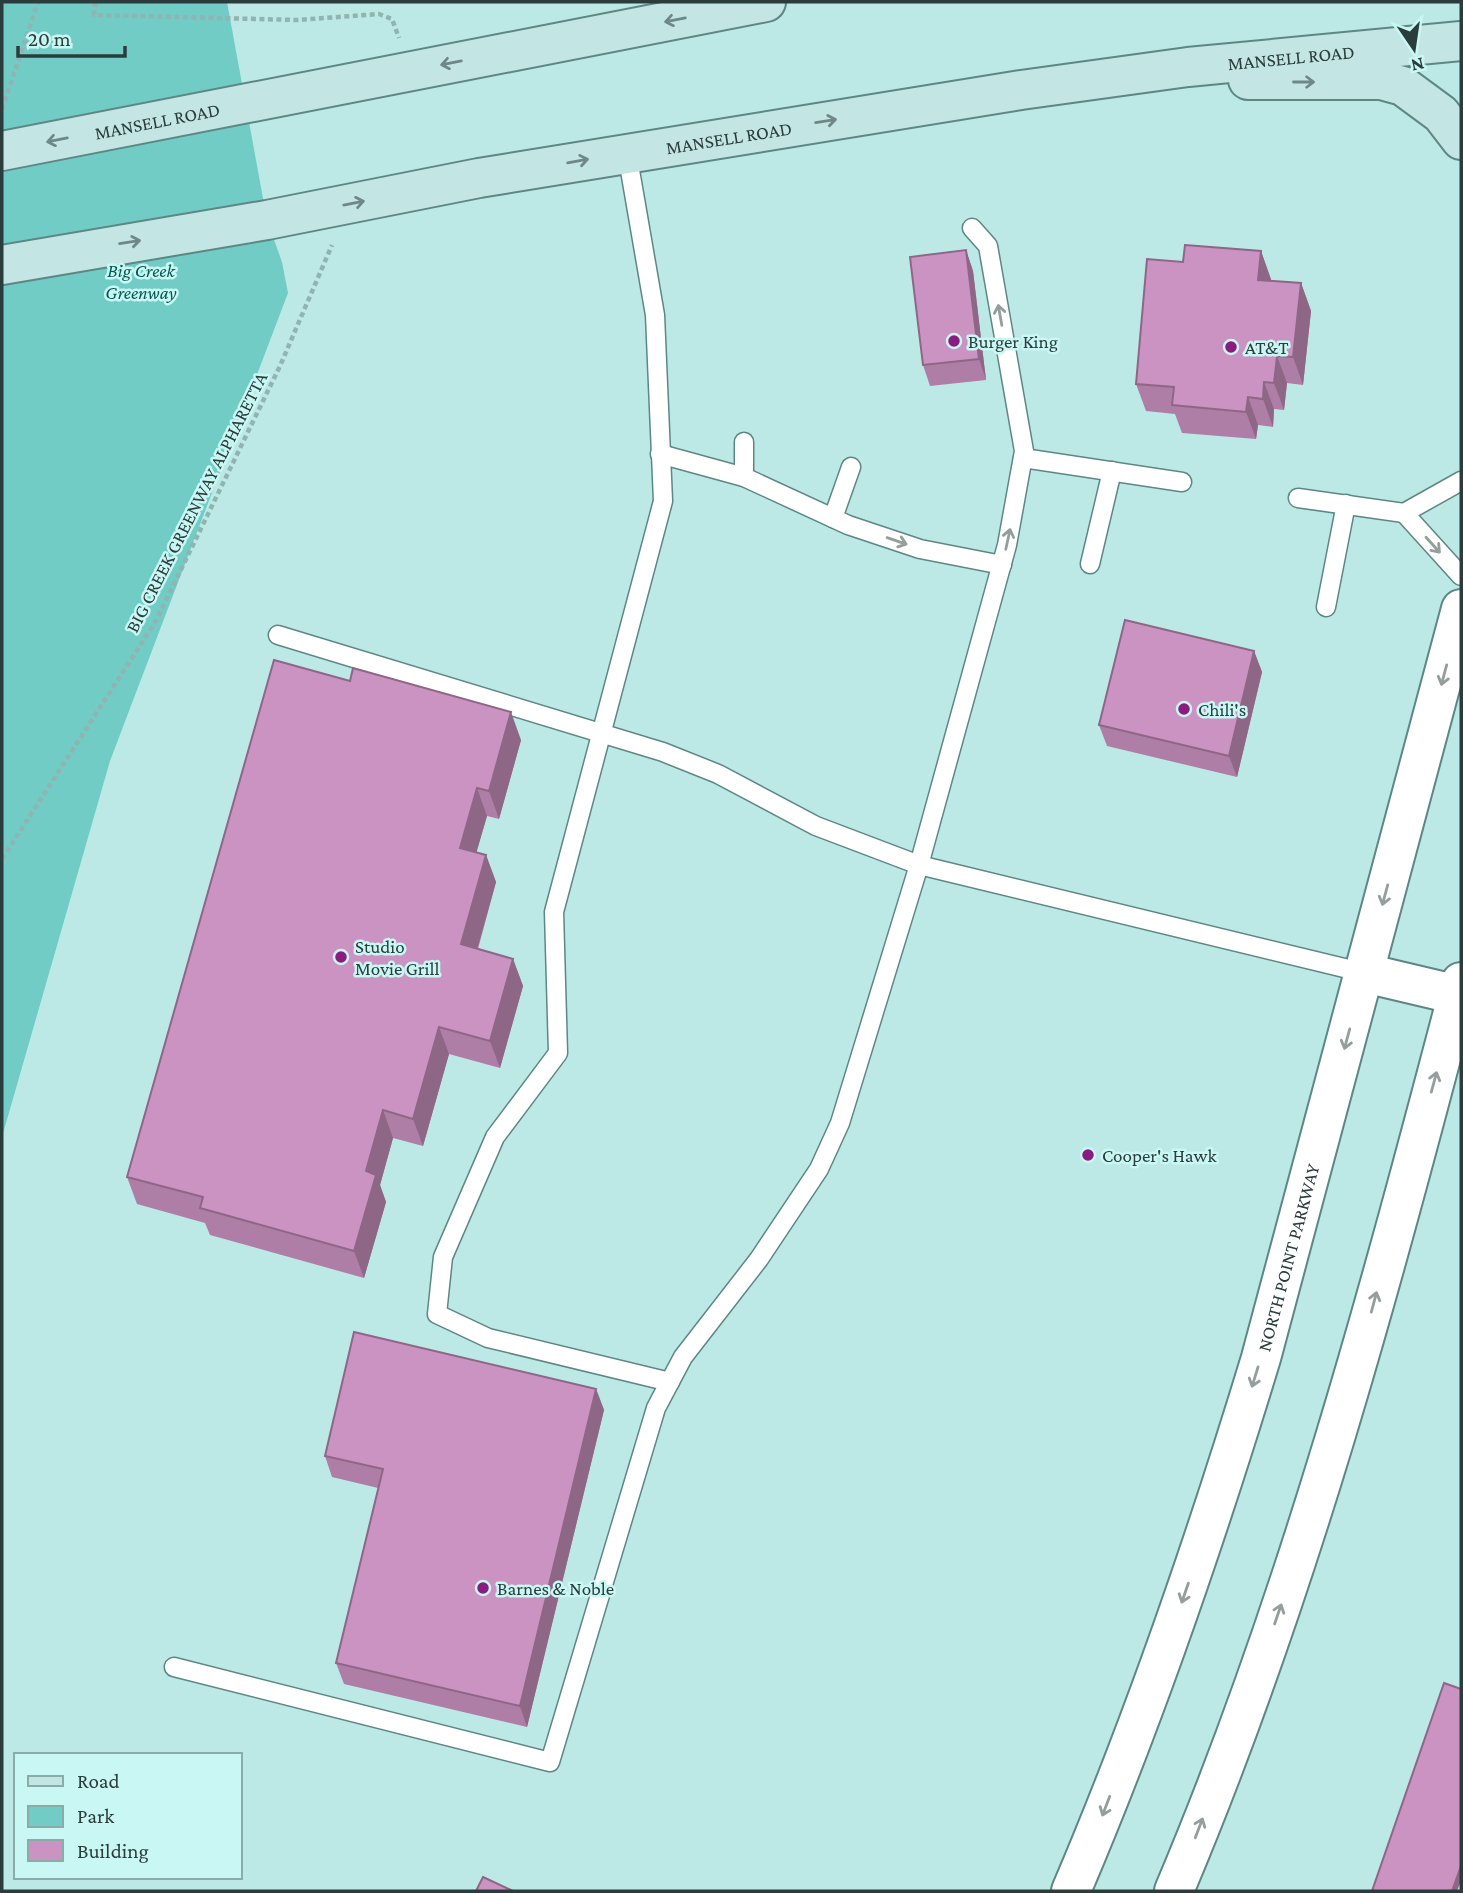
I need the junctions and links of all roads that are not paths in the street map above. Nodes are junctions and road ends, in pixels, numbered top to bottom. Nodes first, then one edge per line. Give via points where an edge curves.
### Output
1 (766, 2) edge
2 (1461, 41) edge
3 (1188, 67) junction
4 (1461, 140) edge
5 (2, 151) edge
6 (627, 153) junction
7 (972, 228) dead end
8 (2, 265) edge
9 (744, 442) dead end
10 (660, 454) junction
11 (1023, 458) junction
12 (851, 467) dead end
13 (1112, 471) junction
14 (744, 477) junction
15 (1461, 481) edge
16 (1182, 482) dead end
17 (1298, 498) dead end
18 (1346, 504) junction
19 (1404, 513) junction
20 (833, 518) junction
21 (1090, 564) dead end
22 (1002, 565) junction
23 (1461, 576) edge
24 (1326, 607) dead end
25 (1461, 609) edge
26 (278, 635) dead end
27 (601, 734) junction
28 (919, 865) junction
29 (1364, 973) junction
30 (1460, 993) edge
31 (670, 1382) junction
32 (174, 1667) dead end
33 (1071, 1891) edge
34 (1174, 1891) edge

1 -> 5 main road, MANSELL ROAD
2 - 3 main road, MANSELL ROAD
3 -> 4 main road via 1241,79 1381,80 1403,86 1441,114
6 -> 3 main road, MANSELL ROAD
8 -> 6 main road, MANSELL ROAD
6 - 10 lane via 655,315
11 -> 7 lane via 988,246
9 - 14 lane
10 - 14 lane
10 - 27 lane via 663,501
11 - 13 lane
22 -> 11 lane
12 - 20 lane
13 - 16 lane
13 - 21 lane
14 - 20 lane
15 - 19 lane
17 - 18 lane
18 - 19 lane
18 - 24 lane
19 -> 23 lane
20 -> 22 lane via 920,549
22 - 28 lane
25 -> 29 street, NORTH POINT PARKWAY
26 - 27 lane
27 - 28 lane via 718,774 816,826
27 - 31 lane via 554,912 558,1053 495,1137 443,1256 437,1314 488,1338
28 - 29 lane
28 - 31 lane via 840,1123 819,1169 759,1259 683,1357
29 - 30 street
29 -> 33 street, NORTH POINT PARKWAY via 1224,1481 1142,1714
34 -> 30 street via 1314,1510
31 - 32 lane via 656,1408 550,1762

